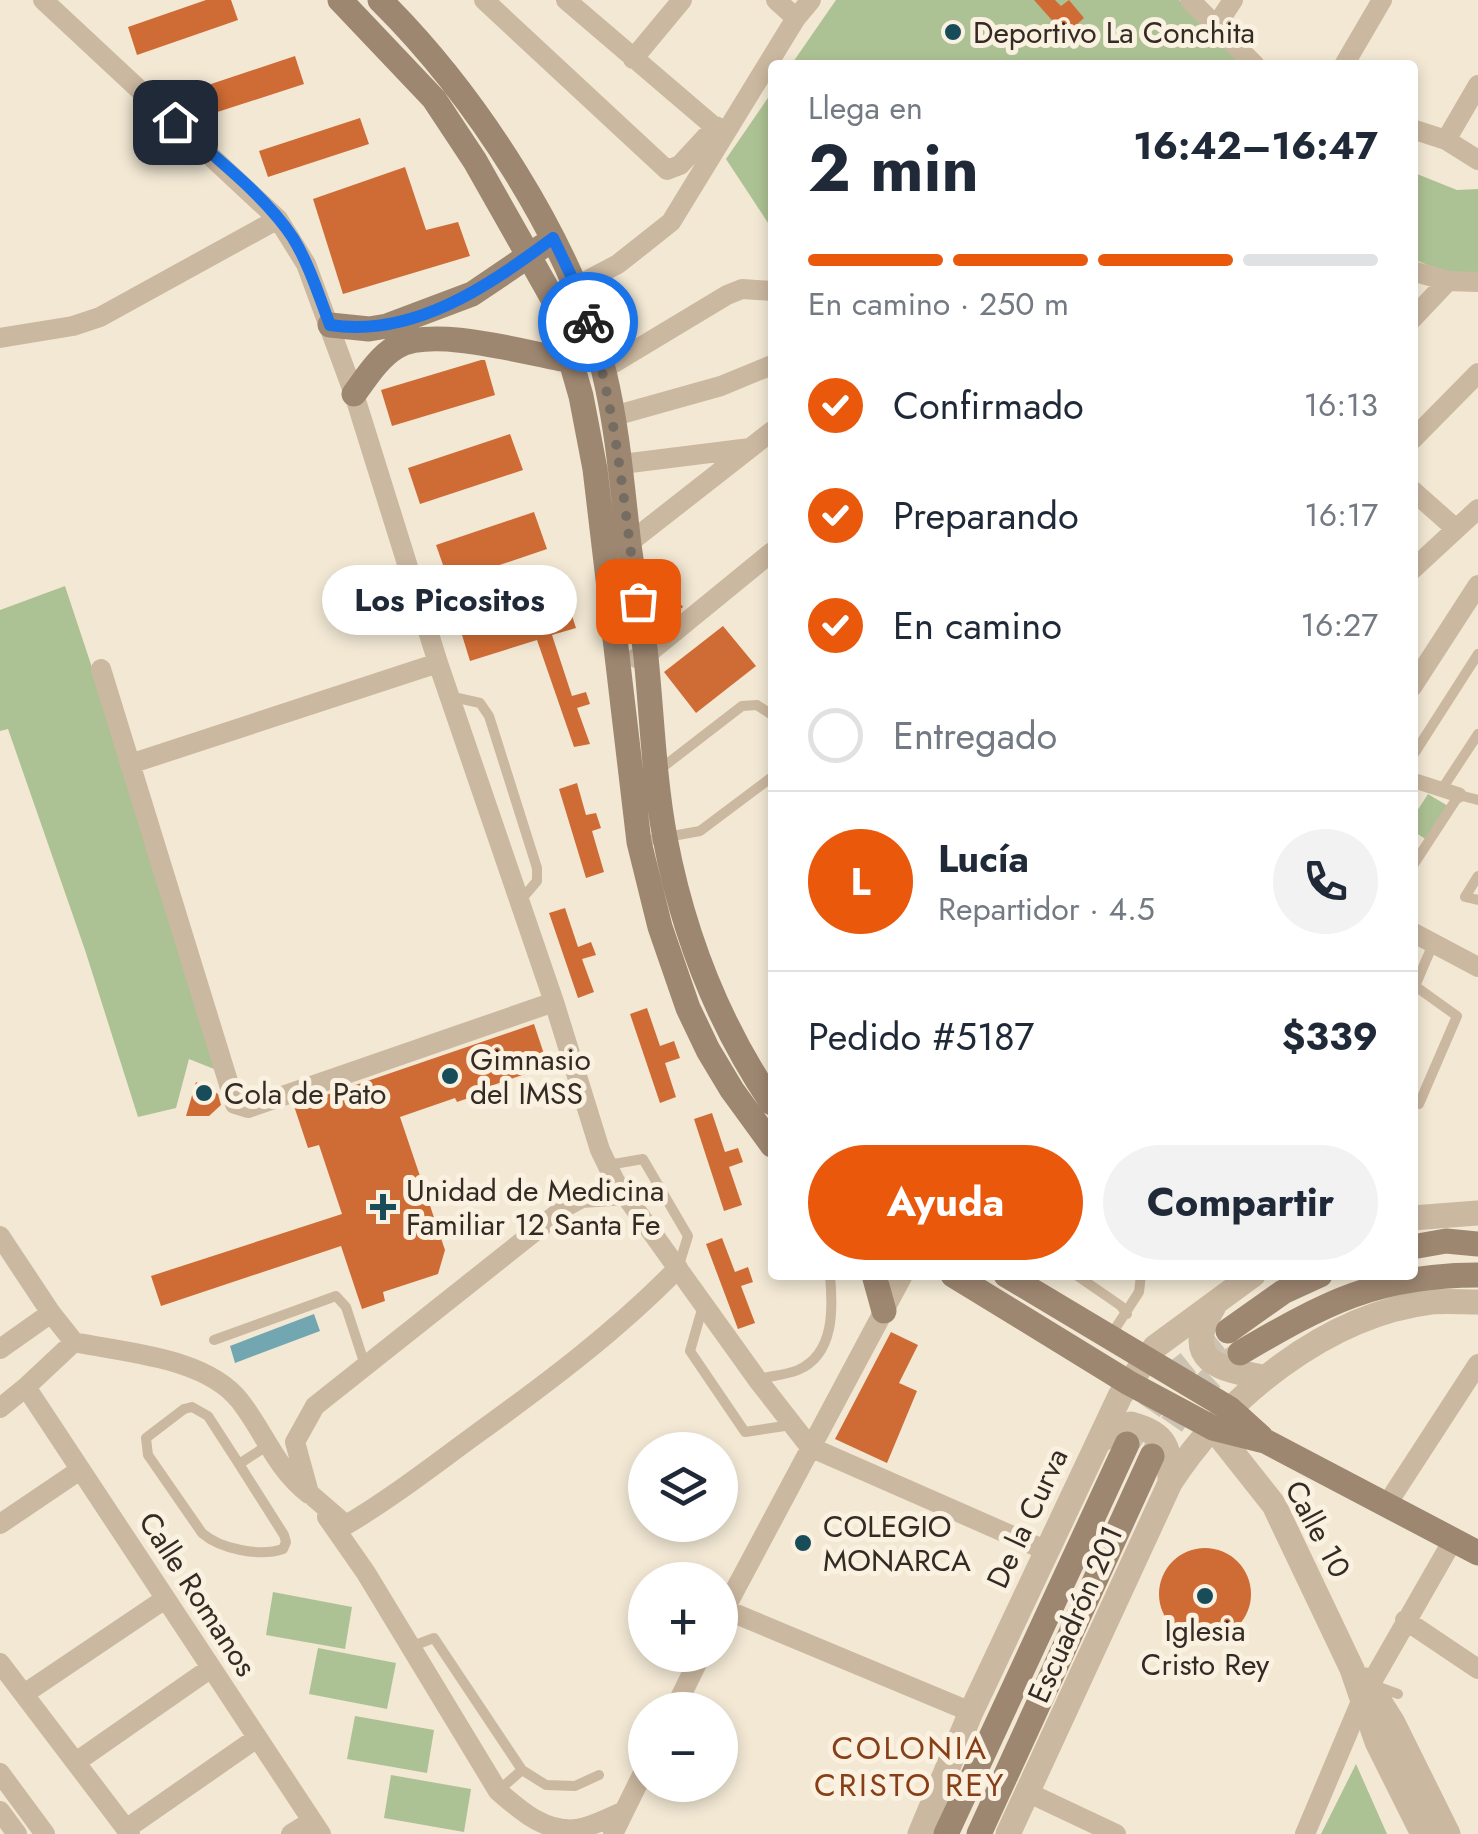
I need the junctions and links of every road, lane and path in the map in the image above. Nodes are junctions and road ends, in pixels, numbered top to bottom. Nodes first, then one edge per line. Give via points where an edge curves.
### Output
1 (44, 0) edge
2 (340, 0) edge
3 (380, 0) edge
4 (484, 0) edge
5 (682, 0) edge
6 (776, 0) edge
7 (811, 0) edge
8 (1190, 0) edge
9 (1233, 0) edge
10 (1382, 0) edge
11 (571, 2) edge
12 (796, 18) junction
13 (1216, 26) junction
14 (633, 59) junction
15 (768, 60) edge
16 (768, 60) edge
17 (1250, 60) edge
18 (1347, 60) edge
19 (1478, 85) edge
20 (721, 131) junction
21 (1418, 131) edge
22 (1446, 140) junction
23 (1478, 160) edge
24 (278, 219) junction
25 (553, 238) junction
26 (530, 255) junction
27 (1418, 273) edge
28 (1448, 281) junction
29 (1478, 282) edge
30 (576, 286) junction
31 (768, 291) edge
32 (553, 299) junction
33 (1418, 313) edge
34 (330, 325) junction
35 (0, 338) edge
36 (572, 362) junction
37 (768, 368) edge
38 (1478, 372) edge
39 (609, 393) junction
40 (354, 394) junction
41 (581, 396) junction
42 (768, 434) edge
43 (1418, 434) edge
44 (752, 447) junction
45 (622, 464) junction
46 (1418, 495) edge
47 (1478, 509) edge
48 (1456, 529) junction
49 (628, 543) junction
50 (768, 555) edge
51 (607, 562) junction
52 (1418, 564) edge
53 (1478, 585) edge
54 (646, 654) junction
55 (1478, 654) edge
56 (620, 662) junction
57 (438, 663) junction
58 (102, 669) dead end
59 (1418, 678) edge
60 (449, 696) junction
61 (768, 713) edge
62 (1478, 734) edge
63 (1418, 748) edge
64 (130, 764) junction
65 (644, 773) junction
66 (768, 780) edge
67 (1418, 782) edge
68 (1442, 790) junction
69 (1459, 795) junction
70 (1478, 800) edge
71 (665, 838) junction
72 (639, 842) junction
73 (1418, 858) edge
74 (1478, 876) edge
75 (1478, 900) edge
76 (520, 902) junction
77 (1418, 936) edge
78 (1432, 944) junction
79 (1478, 968) edge
80 (1418, 979) edge
81 (1418, 988) edge
82 (554, 1002) junction
83 (731, 1037) junction
84 (708, 1050) junction
85 (768, 1097) edge
86 (1419, 1104) dead end
87 (768, 1141) edge
88 (607, 1166) junction
89 (625, 1195) junction
90 (1478, 1213) edge
91 (1418, 1218) edge
92 (1478, 1244) edge
93 (1418, 1246) edge
94 (4, 1250) edge
95 (678, 1268) junction
96 (1478, 1275) edge
97 (1418, 1277) edge
98 (831, 1280) edge
99 (875, 1280) edge
100 (900, 1280) edge
101 (962, 1280) edge
102 (1083, 1280) edge
103 (1140, 1280) edge
104 (1246, 1280) edge
105 (1309, 1280) edge
106 (1404, 1280) edge
107 (1035, 1284) edge
108 (1218, 1300) junction
109 (1478, 1302) edge
110 (703, 1305) junction
111 (884, 1311) junction
112 (50, 1313) junction
113 (1127, 1314) junction
114 (1108, 1338) junction
115 (214, 1340) dead end
116 (74, 1342) junction
117 (0, 1350) edge
118 (1145, 1360) junction
119 (1478, 1364) edge
120 (366, 1366) junction
121 (1263, 1376) junction
122 (756, 1379) junction
123 (1129, 1383) junction
124 (26, 1388) junction
125 (0, 1408) edge
126 (1222, 1419) junction
127 (791, 1424) junction
128 (1099, 1440) junction
129 (1128, 1444) tunnel mouth
130 (268, 1445) junction
131 (810, 1446) junction
132 (1152, 1456) tunnel mouth
133 (239, 1464) junction
134 (80, 1470) junction
135 (1170, 1483) junction
136 (309, 1493) junction
137 (1388, 1504) junction
138 (0, 1524) edge
139 (1453, 1540) junction
140 (1047, 1551) junction
141 (1478, 1553) edge
142 (738, 1583) edge
143 (165, 1599) junction
144 (738, 1619) edge
145 (1405, 1620) junction
146 (410, 1647) junction
147 (0, 1663) edge
148 (211, 1668) junction
149 (1478, 1669) edge
150 (1361, 1684) junction
151 (24, 1694) junction
152 (1398, 1694) dead end
153 (972, 1712) junction
154 (257, 1738) junction
155 (76, 1762) junction
156 (522, 1770) junction
157 (0, 1773) edge
158 (600, 1775) dead end
159 (498, 1791) junction
160 (1029, 1793) junction
161 (628, 1802) edge
162 (0, 1811) edge
163 (623, 1812) junction
164 (316, 1828) edge
165 (128, 1832) edge
166 (17, 1834) edge
167 (45, 1834) edge
168 (291, 1834) edge
169 (613, 1834) edge
170 (920, 1834) edge
171 (946, 1834) edge
172 (979, 1834) edge
173 (1008, 1834) edge
174 (1116, 1834) edge
175 (1305, 1834) edge
176 (1423, 1834) edge
177 (1448, 1834) edge

1 - 24 street
2 - 26 main road via 434,99
3 - 25 main road via 454,86
4 - 20 street via 667,170
5 - 14 street
6 - 12 street
7 - 12 street
8 - 13 street
9 - 13 street
10 - 18 street
11 - 14 street
12 - 16 street
13 - 17 street
14 - 20 street
15 - 20 street
19 - 22 street
20 - 30 street via 671,222 618,264
21 - 22 street
22 - 23 street
24 - 34 street via 298,247
24 - 35 street via 100,317
25 - 26 main road
25 - 30 main road
26 - 32 main road
26 - 34 main road via 472,294 388,326
27 - 28 street
28 - 29 street
28 - 33 street
30 - 32 street
30 - 39 main road
31 - 39 street via 727,295
32 - 36 main road
34 - 40 street
36 - 40 main road via 456,340 413,340 382,357
36 - 41 main road
37 - 39 street via 721,386
38 - 43 street
39 - 41 main road
39 - 45 main road
40 - 57 street
41 - 51 main road
42 - 44 street
44 - 45 street
44 - 49 street
45 - 49 main road
46 - 48 street
47 - 48 street
48 - 52 street
49 - 51 street
49 - 54 main road
50 - 54 street
51 - 56 main road
53 - 59 street
54 - 56 street
54 - 65 main road
55 - 63 lane
56 - 65 main road
57 - 60 street
57 - 64 street
58 - 64 street
60 - 76 street
60 - 76 lane via 480,703 488,716 536,868 537,881
61 - 65 lane via 742,706
62 - 68 lane
64 - 82 street via 232,1098 241,1108
65 - 71 main road
65 - 72 main road
66 - 71 lane via 714,824
67 - 68 street
68 - 69 street
69 - 70 lane
69 - 73 lane
71 - 72 lane
71 - 83 main road via 685,920
72 - 84 main road via 660,927
74 - 75 lane via 1465,897
76 - 82 street
77 - 78 street
78 - 79 street
78 - 80 lane
81 - 86 lane via 1457,1016
82 - 88 street
83 - 84 main road
83 - 85 main road
84 - 87 main road
88 - 89 street
88 - 95 lane via 643,1159 688,1236
89 - 95 street
89 - 120 street via 582,1198 567,1206
90 - 91 street
92 - 93 main road
94 - 112 street
95 - 110 street
95 - 136 street via 527,1397 376,1507 346,1525
96 - 97 main road
98 - 122 lane via 829,1333 817,1356 800,1369
99 - 111 main road
100 - 111 street
101 - 123 main road
102 - 113 lane
103 - 113 lane
104 - 108 street, De la Curva
105 - 106 main road via 1283,1292 1234,1342
107 - 114 main road
108 - 118 street, De la Curva
108 - 121 street via 1200,1332 1204,1352 1218,1367
109 - 121 street via 1430,1302 1381,1315
110 - 122 street
110 - 127 lane via 690,1351 745,1432
111 - 131 street
112 - 116 street
112 - 117 street
113 - 114 lane
114 - 118 main road
115 - 120 lane via 336,1296 346,1306
116 - 124 street
116 - 130 street via 212,1375 240,1401
118 - 123 street, De la Curva
118 - 126 main road
119 - 137 street
120 - 136 street via 315,1406 295,1442
121 - 126 street
122 - 127 street
123 - 126 main road
123 - 128 street, De la Curva
124 - 125 street
124 - 134 street, Calle Romanos
126 - 135 street, Escuadrón 201
126 - 137 main road
126 - 150 street, Calle 10 via 1274,1505
127 - 131 street
128 - 135 street via 1131,1424 1152,1430 1167,1445
128 - 140 street, De la Curva
129 - 171 main road
130 - 133 lane
130 - 136 street via 291,1481
131 - 140 street
131 - 142 street
132 - 172 main road
133 - 133 lane via 284,1535 283,1550 210,1540 148,1455 146,1438 192,1407 208,1416
134 - 138 street
134 - 143 street, Calle Romanos
135 - 160 street, Escuadrón 201
136 - 146 street
137 - 139 main road
139 - 141 main road
139 - 145 street
140 - 153 street, De la Curva
143 - 148 street, Calle Romanos
143 - 151 street
144 - 153 street
145 - 149 street
145 - 150 street
146 - 156 lane via 434,1638
146 - 159 street
147 - 151 street
148 - 154 street, Calle Romanos
148 - 155 street
150 - 152 lane
150 - 175 street
150 - 176 street, Calle 10 via 1377,1742
150 - 177 street, Calle 10
151 - 155 street
153 - 170 street, De la Curva
154 - 164 street, Calle Romanos
154 - 165 street
155 - 165 street
156 - 158 lane via 546,1786 575,1786
156 - 159 lane
157 - 167 street
159 - 163 street via 550,1826 576,1829
160 - 173 street, Escuadrón 201
160 - 174 street
161 - 163 street
162 - 166 street
163 - 169 street
164 - 168 street

